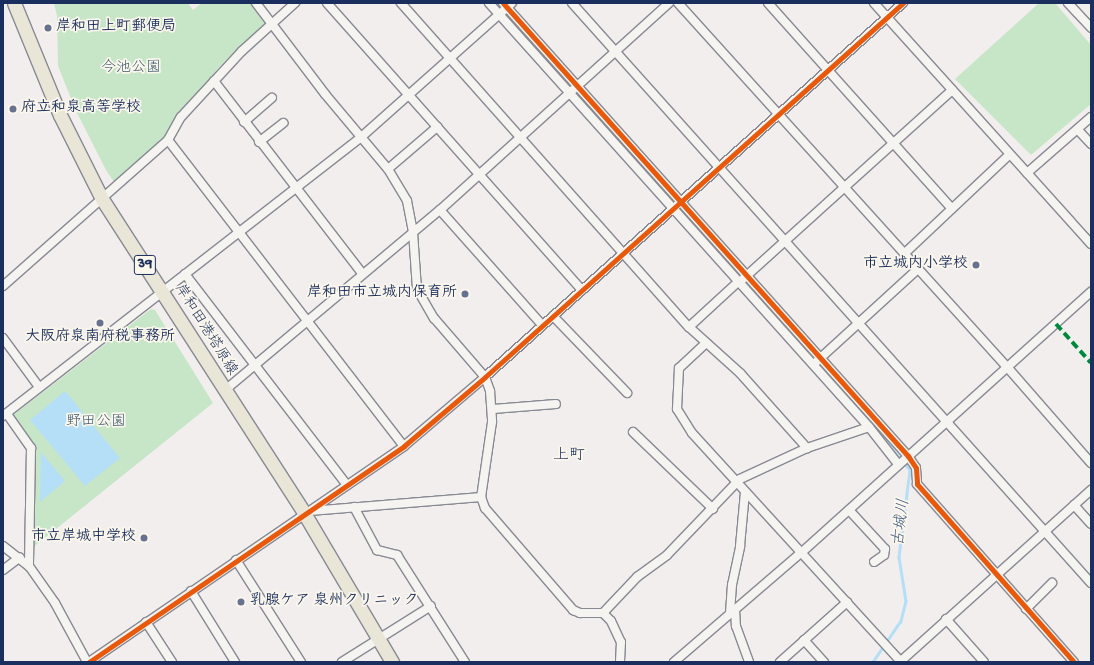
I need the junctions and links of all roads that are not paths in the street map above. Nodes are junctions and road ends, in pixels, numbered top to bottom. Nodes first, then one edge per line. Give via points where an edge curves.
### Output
1 (14, 3) edge
2 (256, 3) edge
3 (295, 3) edge
4 (327, 3) edge
5 (401, 3) edge
6 (489, 3) edge
7 (572, 3) edge
8 (669, 3) edge
9 (678, 3) edge
10 (768, 3) edge
11 (874, 3) edge
12 (903, 3) edge
13 (1068, 3) edge
14 (508, 5) edge
15 (500, 15) junction
16 (887, 18) junction
17 (1089, 24) edge
18 (274, 25) junction
19 (614, 50) junction
20 (451, 58) junction
21 (829, 71) junction
22 (214, 81) junction
23 (576, 86) junction
24 (952, 90) junction
25 (570, 93) junction
26 (408, 94) junction
27 (272, 98) dead end
28 (778, 114) junction
29 (1091, 117) edge
30 (244, 122) junction
31 (283, 123) dead end
32 (437, 127) junction
33 (1078, 130) junction
34 (521, 137) junction
35 (360, 138) junction
36 (168, 140) junction
37 (259, 142) junction
38 (894, 143) junction
39 (1091, 144) edge
40 (1009, 155) junction
41 (719, 167) junction
42 (388, 169) junction
43 (1027, 173) junction
44 (480, 174) junction
45 (846, 187) junction
46 (295, 188) junction
47 (102, 199) junction
48 (676, 205) junction
49 (951, 208) junction
50 (440, 210) junction
51 (239, 232) junction
52 (413, 232) junction
53 (784, 241) junction
54 (1091, 244) edge
55 (624, 252) junction
56 (905, 253) junction
57 (919, 268) junction
58 (362, 273) junction
59 (185, 274) junction
60 (746, 276) junction
61 (739, 282) junction
62 (3, 286) edge
63 (582, 290) junction
64 (163, 292) junction
65 (1091, 292) edge
66 (553, 316) junction
67 (305, 321) junction
68 (858, 324) junction
69 (542, 325) junction
70 (689, 327) junction
71 (3, 338) edge
72 (706, 343) junction
73 (820, 359) junction
74 (253, 364) junction
75 (813, 366) junction
76 (1008, 368) junction
77 (485, 377) junction
78 (39, 387) junction
79 (224, 391) junction
80 (627, 393) dead end
81 (556, 404) dead end
82 (493, 409) junction
83 (5, 415) edge
84 (947, 422) junction
85 (869, 427) junction
86 (633, 432) dead end
87 (404, 446) junction
88 (807, 448) junction
89 (908, 456) junction
90 (1091, 463) edge
91 (899, 464) junction
92 (737, 483) junction
93 (347, 485) junction
94 (1091, 490) edge
95 (745, 492) junction
96 (480, 497) junction
97 (1074, 505) junction
98 (354, 507) junction
99 (713, 509) junction
100 (849, 510) junction
101 (304, 513) junction
102 (1091, 524) edge
103 (1045, 531) junction
104 (3, 546) edge
105 (802, 552) junction
106 (20, 556) junction
107 (236, 560) junction
108 (874, 562) dead end
109 (29, 566) junction
110 (3, 570) edge
111 (996, 576) junction
112 (1052, 583) dead end
113 (1091, 583) edge
114 (191, 591) junction
115 (847, 602) junction
116 (431, 606) junction
117 (1026, 609) junction
118 (732, 611) junction
119 (603, 613) junction
120 (946, 619) junction
121 (146, 622) junction
122 (378, 640) junction
123 (804, 640) junction
124 (88, 662) edge
125 (172, 662) edge
126 (235, 662) edge
127 (301, 662) edge
128 (342, 662) edge
129 (392, 662) edge
130 (465, 662) edge
131 (620, 662) edge
132 (674, 662) edge
133 (749, 662) edge
134 (780, 662) edge
135 (824, 662) edge
136 (901, 662) edge
137 (984, 662) edge
138 (1074, 662) edge

1 - 47 main road, 岸和田港塔原線 / 39 via 60,115
2 - 18 street
3 - 18 street
4 - 26 street
5 - 20 street
6 - 15 street
7 - 19 street
8 - 19 street
9 - 28 street
10 - 21 street
11 - 16 street
12 - 16 street
13 - 17 street
14 - 15 street
14 - 23 street
15 - 20 street
15 - 25 street
16 - 21 street
16 - 24 street
18 - 22 street via 242,51
18 - 35 street
19 - 23 street
19 - 41 street
20 - 26 street
20 - 34 street
21 - 28 street
21 - 38 street
22 - 30 street
22 - 36 street via 181,116
23 - 25 street
23 - 48 street
24 - 38 street
24 - 40 street
25 - 34 street
25 - 48 street
26 - 32 street
26 - 35 street
27 - 30 street
28 - 41 street
28 - 45 street
29 - 33 street
30 - 37 street
31 - 37 street
32 - 42 street
32 - 44 street
33 - 39 street
33 - 43 street
34 - 44 street
34 - 55 street
35 - 42 street
35 - 46 street
36 - 47 street
36 - 51 street
37 - 46 street
38 - 45 street
38 - 49 street
40 - 43 street
40 - 49 street
41 - 48 street
41 - 53 street
42 - 52 street via 407,201
43 - 54 street
44 - 50 street
44 - 63 street
45 - 53 street
45 - 56 street
46 - 51 street
46 - 58 street
47 - 62 street
47 - 64 main road, 岸和田港塔原線 / 39
48 - 55 street
48 - 60 street
48 - 61 street
49 - 56 street
50 - 52 street
50 - 69 street
51 - 59 street
51 - 67 street
52 - 58 street
52 - 77 street via 417,290 434,318
53 - 60 street
53 - 68 street
55 - 63 street
55 - 70 street
56 - 57 street
57 - 68 street
57 - 76 street
58 - 67 street
59 - 64 street
59 - 74 street
60 - 61 street
60 - 73 street
61 - 70 street
61 - 75 street
63 - 66 street
64 - 78 street
64 - 79 main road, 岸和田港塔原線 / 39
65 - 76 street
66 - 69 street
66 - 80 street
67 - 74 street
67 - 87 street
68 - 73 street
68 - 84 street
69 - 77 street
70 - 72 street
71 - 78 street
72 - 88 street via 740,373
72 - 92 street via 679,368 677,409 692,433
73 - 75 street
73 - 89 street
74 - 79 street
74 - 93 street
75 - 85 street
76 - 84 street
76 - 90 street
77 - 82 street
77 - 87 street
78 - 83 street
79 - 101 main road, 岸和田港塔原線 / 39
81 - 82 street
82 - 96 street
83 - 109 street via 31,448
84 - 89 street
84 - 103 street
85 - 88 street
85 - 91 street
86 - 99 street
87 - 93 street
88 - 92 street via 740,479
89 - 91 street
89 - 111 street via 916,468 917,484
91 - 100 street
92 - 95 street
92 - 99 street
93 - 101 street
94 - 97 street
95 - 105 street
95 - 118 street via 740,546 732,585
96 - 98 street
96 - 119 street via 486,508 573,610 580,613
97 - 102 street
97 - 103 street
98 - 101 street
98 - 116 street via 377,550 397,555
99 - 119 street via 667,555 637,577
100 - 105 street
100 - 108 street via 885,549 884,555
101 - 107 street
101 - 122 main road, 岸和田港塔原線 / 39
103 - 111 street
103 - 113 street
104 - 106 street
105 - 115 street
105 - 118 street
106 - 109 street
106 - 110 street
107 - 114 street
107 - 127 street
109 - 124 street via 55,603
111 - 117 street
111 - 120 street
112 - 117 street
114 - 121 street
114 - 126 street
115 - 123 street
115 - 136 street
116 - 122 street
116 - 130 street
117 - 138 street
118 - 132 street
118 - 133 street
119 - 131 street via 611,621 621,642
120 - 136 street
120 - 137 street
121 - 124 street
121 - 125 street
122 - 128 street
122 - 129 main road, 岸和田港塔原線 / 39
123 - 134 street
123 - 135 street

